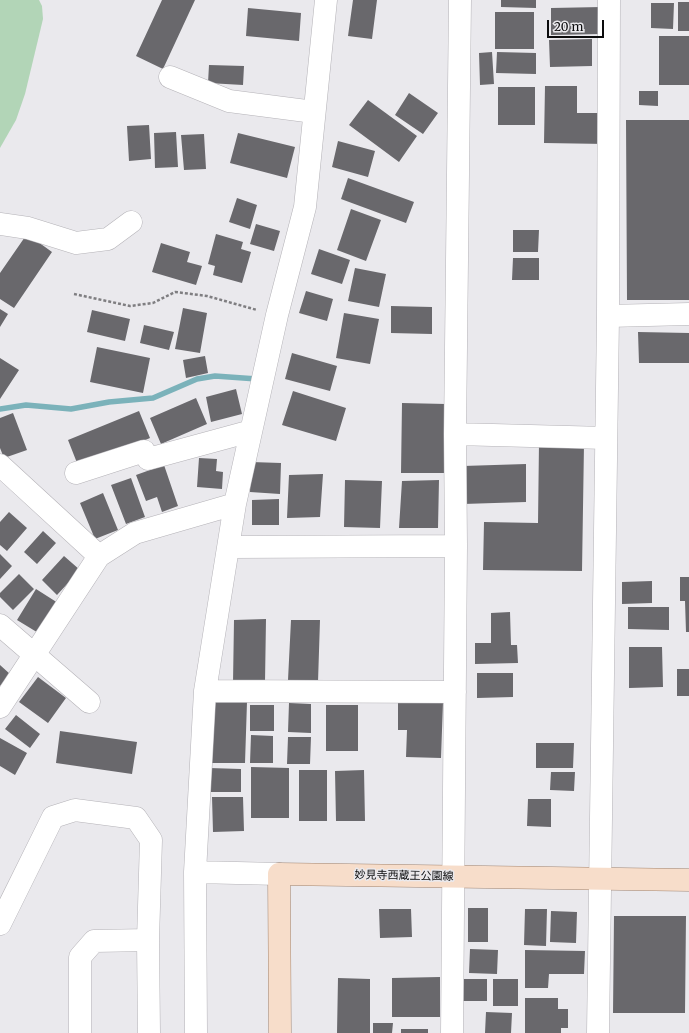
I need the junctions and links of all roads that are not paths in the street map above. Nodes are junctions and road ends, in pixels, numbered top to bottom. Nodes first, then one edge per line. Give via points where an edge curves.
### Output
1 (326, 0) edge
2 (460, 0) edge
3 (608, 0) edge
4 (170, 77) dead end
5 (314, 112) junction
6 (131, 222) dead end
7 (0, 224) edge
8 (689, 314) edge
9 (608, 316) junction
10 (251, 431) junction
11 (455, 434) junction
12 (606, 438) junction
13 (0, 464) edge
14 (76, 473) dead end
15 (235, 504) junction
16 (456, 546) junction
17 (230, 547) junction
18 (99, 556) junction
19 (0, 625) edge
20 (35, 656) junction
21 (205, 691) junction
22 (455, 692) junction
23 (89, 702) dead end
24 (0, 707) edge
25 (195, 872) junction
26 (279, 874) junction
27 (453, 877) junction
28 (601, 879) junction
29 (689, 880) edge
30 (0, 924) edge
31 (148, 940) junction
32 (80, 1033) edge
33 (149, 1033) edge
34 (196, 1033) edge
35 (280, 1033) edge
36 (452, 1033) edge
37 (598, 1033) edge

1 - 5 street
2 - 11 street
3 - 9 street
4 - 5 street via 228,101
5 - 10 street via 305,207
6 - 7 street via 108,239 76,243 28,228
8 - 9 street
9 - 12 street
10 - 14 street via 148,459 144,451
10 - 15 street
11 - 12 street
11 - 16 street
12 - 28 street
13 - 18 street
15 - 17 street
15 - 18 street via 135,533
16 - 17 street
16 - 22 street
17 - 21 street
18 - 20 street
19 - 20 street
20 - 23 street
20 - 24 street
21 - 22 street
21 - 25 street
22 - 27 street
25 - 26 street
25 - 34 street
26 - 27 main road, 妙見寺西蔵王公園線
26 - 35 main road
27 - 28 main road, 妙見寺西蔵王公園線
27 - 36 street
28 - 29 main road, 妙見寺西蔵王公園線
28 - 37 street
30 - 31 street via 53,817 75,810 136,818 151,840
31 - 32 street via 94,941 80,957
31 - 33 street

